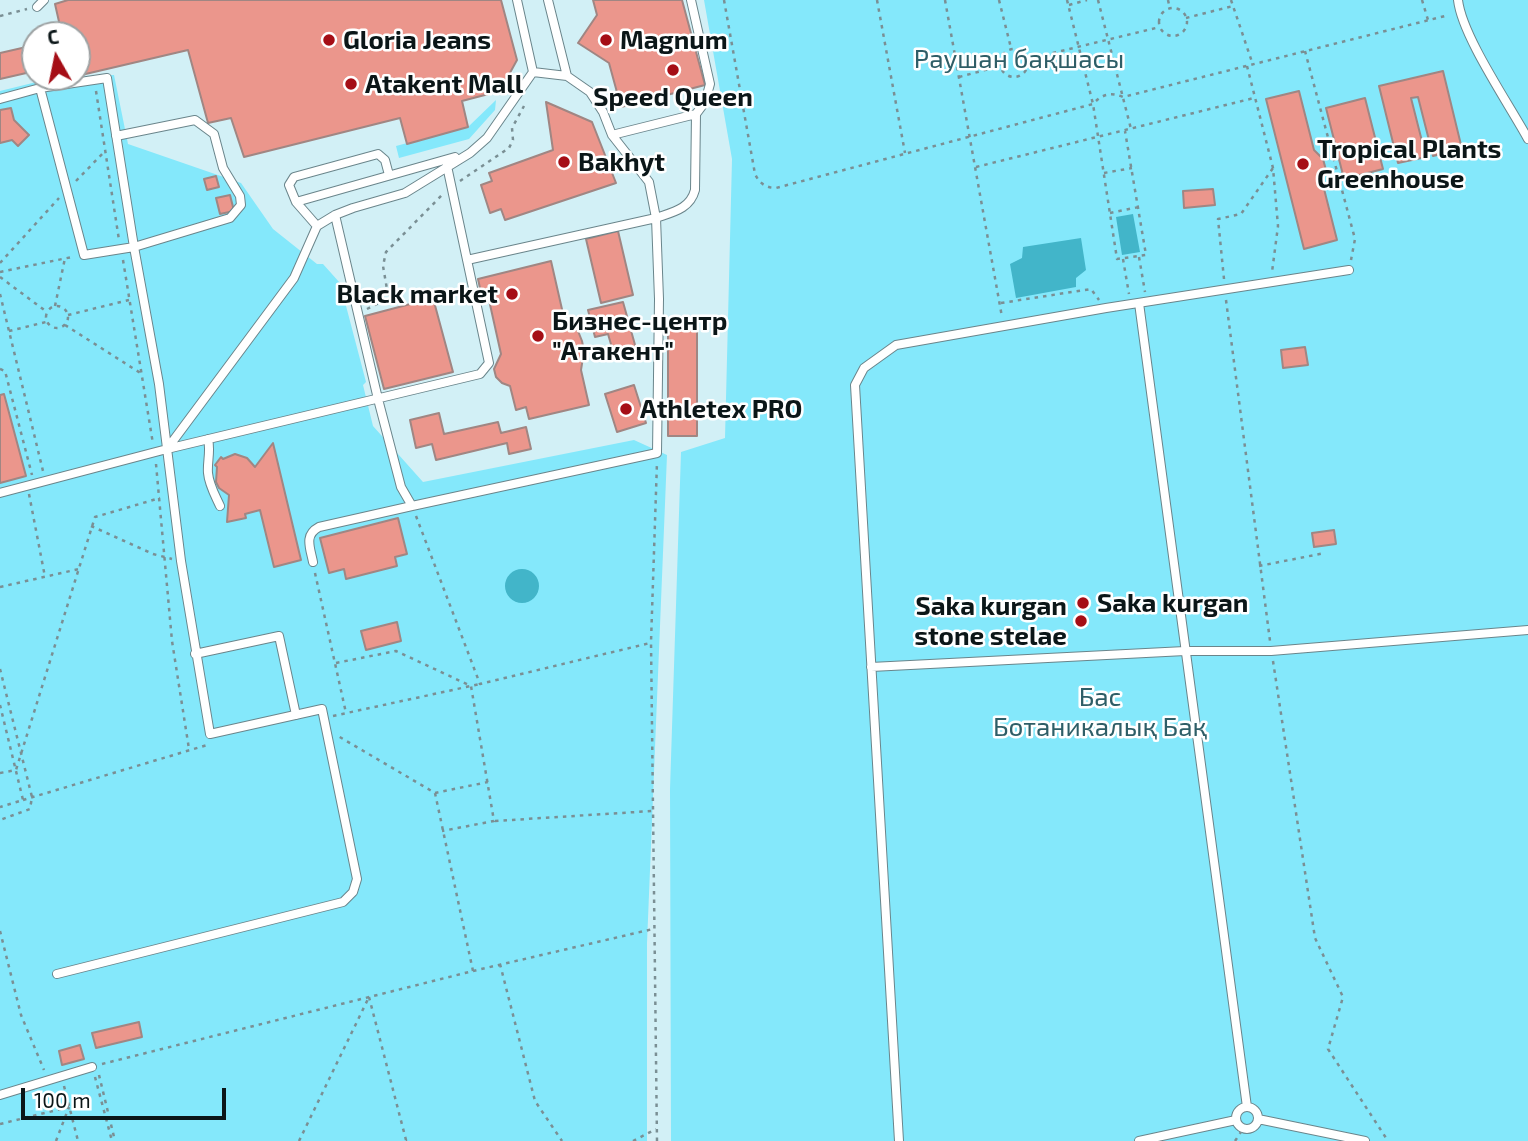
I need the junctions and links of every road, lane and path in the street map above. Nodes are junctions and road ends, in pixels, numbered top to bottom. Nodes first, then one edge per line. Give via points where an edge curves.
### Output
1 (517, 0) edge
2 (548, 0) edge
3 (691, 0) edge
4 (724, 0) edge
5 (877, 0) edge
6 (945, 0) edge
7 (999, 0) edge
8 (1087, 0) edge
9 (1098, 0) edge
10 (1168, 0) edge
11 (1231, 0) edge
12 (1458, 0) edge
13 (1422, 1) edge
14 (1068, 2) edge
15 (41, 3) edge
16 (1233, 6) junction
17 (1170, 9) junction
18 (1460, 13) junction
19 (0, 16) edge
20 (1186, 18) junction
21 (1428, 20) junction
22 (1160, 27) junction
23 (1108, 40) junction
24 (1079, 47) junction
25 (1011, 49) junction
26 (1305, 51) junction
27 (1028, 59) junction
28 (1253, 65) junction
29 (1000, 66) junction
30 (1247, 66) junction
31 (533, 72) junction
32 (567, 76) junction
33 (959, 77) junction
34 (91, 81) edge
35 (94, 81) junction
36 (29, 91) edge
37 (41, 91) edge
38 (530, 97) dead end
39 (1123, 97) junction
40 (1254, 98) junction
41 (0, 99) edge
42 (1093, 104) junction
43 (696, 114) junction
44 (1131, 130) junction
45 (1125, 131) junction
46 (612, 135) junction
47 (116, 136) junction
48 (970, 137) junction
49 (1099, 137) junction
50 (1528, 138) edge
51 (105, 151) junction
52 (470, 153) junction
53 (905, 153) junction
54 (447, 166) junction
55 (976, 167) junction
56 (1132, 168) junction
57 (1273, 168) junction
58 (1104, 173) junction
59 (389, 175) junction
60 (450, 187) junction
61 (66, 191) junction
62 (296, 202) junction
63 (1138, 207) junction
64 (1110, 213) junction
65 (335, 215) junction
66 (656, 218) junction
67 (317, 226) junction
68 (134, 247) junction
69 (121, 250) junction
70 (84, 255) junction
71 (1139, 256) junction
72 (65, 258) junction
73 (1122, 258) junction
74 (467, 260) junction
75 (0, 263) edge
76 (1349, 270) joint
77 (0, 274) edge
78 (1270, 283) junction
79 (1225, 290) junction
80 (0, 294) edge
81 (131, 299) junction
82 (1138, 303) junction
83 (999, 304) junction
84 (54, 306) junction
85 (1106, 308) junction
86 (47, 312) junction
87 (358, 313) junction
88 (68, 315) junction
89 (47, 321) junction
90 (65, 325) junction
91 (1003, 325) junction
92 (9, 331) junction
93 (0, 369) edge
94 (144, 375) junction
95 (378, 399) junction
96 (208, 439) junction
97 (167, 449) junction
98 (154, 453) junction
99 (657, 453) junction
100 (45, 481) junction
101 (30, 487) junction
102 (0, 493) edge
103 (174, 494) junction
104 (21, 496) dead end
105 (159, 498) junction
106 (220, 506) dead end
107 (412, 506) junction
108 (91, 526) junction
109 (1325, 553) dead end
110 (165, 558) junction
111 (181, 561) junction
112 (313, 562) joint
113 (1259, 566) junction
114 (80, 569) junction
115 (45, 577) junction
116 (0, 587) edge
117 (1528, 630) edge
118 (651, 642) junction
119 (1185, 651) junction
120 (1271, 651) junction
121 (195, 654) junction
122 (336, 663) junction
123 (871, 667) junction
124 (0, 670) edge
125 (480, 684) junction
126 (471, 687) junction
127 (0, 708) edge
128 (346, 713) junction
129 (296, 715) junction
130 (324, 718) junction
131 (327, 730) junction
132 (216, 743) dead end
133 (189, 749) junction
134 (22, 751) junction
135 (16, 770) junction
136 (0, 773) edge
137 (488, 782) junction
138 (435, 793) junction
139 (32, 797) junction
140 (23, 800) junction
141 (0, 807) edge
142 (652, 811) junction
143 (0, 820) edge
144 (494, 821) junction
145 (442, 831) junction
146 (653, 929) junction
147 (0, 931) edge
148 (500, 964) junction
149 (472, 971) junction
150 (57, 974) dead end
151 (369, 997) junction
152 (92, 1067) junction
153 (58, 1077) junction
154 (0, 1095) edge
155 (69, 1107) junction
156 (1247, 1107) junction
157 (1258, 1118) junction
158 (1236, 1120) junction
159 (0, 1124) edge
160 (1243, 1128) junction
161 (656, 1129) junction
162 (56, 1141) edge
163 (78, 1141) edge
164 (113, 1141) edge
165 (299, 1141) edge
166 (405, 1141) edge
167 (562, 1141) edge
168 (632, 1141) edge
169 (657, 1141) edge
170 (899, 1141) edge
171 (1139, 1141) edge
172 (1235, 1141) edge
173 (1365, 1141) edge
174 (1388, 1141) edge

1 - 31 lane
2 - 32 lane
3 - 43 lane via 710,83 705,103
4 - 53 path via 758,181 776,188
5 - 53 path
6 - 33 path
7 - 25 path
8 - 14 path
9 - 23 path
10 - 17 path
11 - 16 path
12 - 18 lane
13 - 21 path
14 - 24 path
15 - 19 path
16 - 20 path
16 - 28 path
17 - 20 path via 1179,10
17 - 22 path via 1160,17
18 - 21 path
18 - 50 lane
20 - 22 path via 1184,31 1176,36 1167,35
21 - 26 path
22 - 23 path
23 - 24 path
23 - 39 path
24 - 27 path
24 - 42 path
25 - 27 path via 1021,50
25 - 29 path via 1003,53
26 - 28 path
26 - 76 path via 1355,239
27 - 29 path via 1026,71 1017,77 1004,73
28 - 30 path
29 - 33 path
30 - 39 path
30 - 40 path
31 - 32 lane
31 - 52 lane via 487,138
32 - 46 lane via 590,92
33 - 48 path
34 - 35 lane
35 - 47 lane via 107,78
35 - 51 path
36 - 41 lane
37 - 61 lane
38 - 60 path via 512,128 509,148
39 - 42 path via 1106,94
39 - 44 path
40 - 44 path
40 - 57 path
42 - 48 path
42 - 49 path
43 - 46 lane
43 - 66 lane via 692,201
44 - 45 path
45 - 49 path
45 - 56 path
46 - 66 lane via 649,181
47 - 68 lane
47 - 68 lane via 195,121 214,134 223,168 240,196 241,205 230,218
48 - 53 path
48 - 55 path
49 - 55 path
49 - 58 path
51 - 61 path
51 - 69 path
52 - 54 lane
52 - 59 lane
54 - 60 lane
54 - 65 lane via 405,193
55 - 83 path
56 - 58 path
56 - 63 path
57 - 78 path via 1278,226
57 - 79 path via 1241,214 1218,219
58 - 64 path
59 - 62 lane
59 - 62 lane via 383,157 374,155 294,177 289,185
60 - 74 lane
60 - 87 path via 386,252 383,266 388,295
61 - 70 lane
61 - 75 path
62 - 67 lane
63 - 64 path
63 - 71 path via 1146,255
64 - 73 path via 1117,259
65 - 67 lane
65 - 87 lane
66 - 74 lane
66 - 99 lane
67 - 97 lane via 294,278
68 - 69 lane
68 - 97 lane
69 - 70 lane
69 - 81 path
70 - 72 path
71 - 73 path
71 - 82 path
72 - 77 path
72 - 84 path
73 - 82 path
74 - 95 lane via 489,363 486,369
76 - 78 lane
77 - 86 path
78 - 79 lane
79 - 82 lane
79 - 113 path
80 - 92 path
81 - 88 path
81 - 94 path
82 - 85 lane
82 - 119 lane
83 - 85 path via 1091,289
83 - 91 path
84 - 86 path
84 - 88 path
85 - 91 lane
86 - 89 path
87 - 95 lane
88 - 90 path
89 - 90 path via 55,328
89 - 92 path
90 - 94 path
91 - 123 lane via 896,345 864,368 855,384
92 - 100 path
93 - 101 path via 5,371
94 - 98 path
95 - 96 lane
95 - 107 lane via 401,486
96 - 97 lane
96 - 106 lane via 208,471
97 - 98 lane
97 - 103 lane
98 - 100 lane
98 - 105 path
99 - 107 lane
99 - 118 path
100 - 101 lane
101 - 102 lane
101 - 104 path
101 - 115 path
103 - 105 path
103 - 111 lane
105 - 108 path via 95,517
105 - 110 path
107 - 112 lane via 319,527 309,537
107 - 125 path
108 - 110 path
108 - 114 path
109 - 113 path
110 - 111 path
110 - 133 path
111 - 121 lane
112 - 122 path
113 - 120 path
114 - 115 path
114 - 134 path
115 - 116 path
117 - 120 lane
118 - 125 path
118 - 142 path
119 - 120 lane
119 - 123 lane
119 - 156 lane
120 - 174 path via 1315,938 1343,998 1328,1049
121 - 129 lane via 279,636
121 - 129 lane via 210,734
122 - 126 path via 396,651
122 - 128 path
123 - 170 lane
124 - 134 path
125 - 126 path
126 - 128 path
126 - 137 path
127 - 135 path
128 - 130 path
129 - 130 lane via 322,709
130 - 131 lane
131 - 138 path
131 - 150 lane via 355,865 353,892 343,902
132 - 133 path
133 - 139 path
134 - 135 path
134 - 139 path
135 - 136 path
135 - 140 path
137 - 138 path
137 - 144 path
138 - 145 path
139 - 140 path
139 - 143 path via 30,809
140 - 141 path
142 - 144 path
142 - 146 path
144 - 145 path
145 - 149 path
146 - 148 path
146 - 161 path
147 - 153 path via 22,1016 46,1074
148 - 149 path
148 - 167 path via 535,1101
149 - 151 path
151 - 152 path
151 - 165 path
151 - 166 path
152 - 153 lane
152 - 164 path
153 - 154 lane
153 - 155 path
155 - 159 path
155 - 162 path
155 - 163 path
156 - 157 lane via 1255,1110
156 - 158 lane via 1239,1111
157 - 160 lane via 1253,1127
157 - 173 lane
158 - 160 lane
158 - 171 lane
160 - 172 path
161 - 168 path
161 - 169 path

